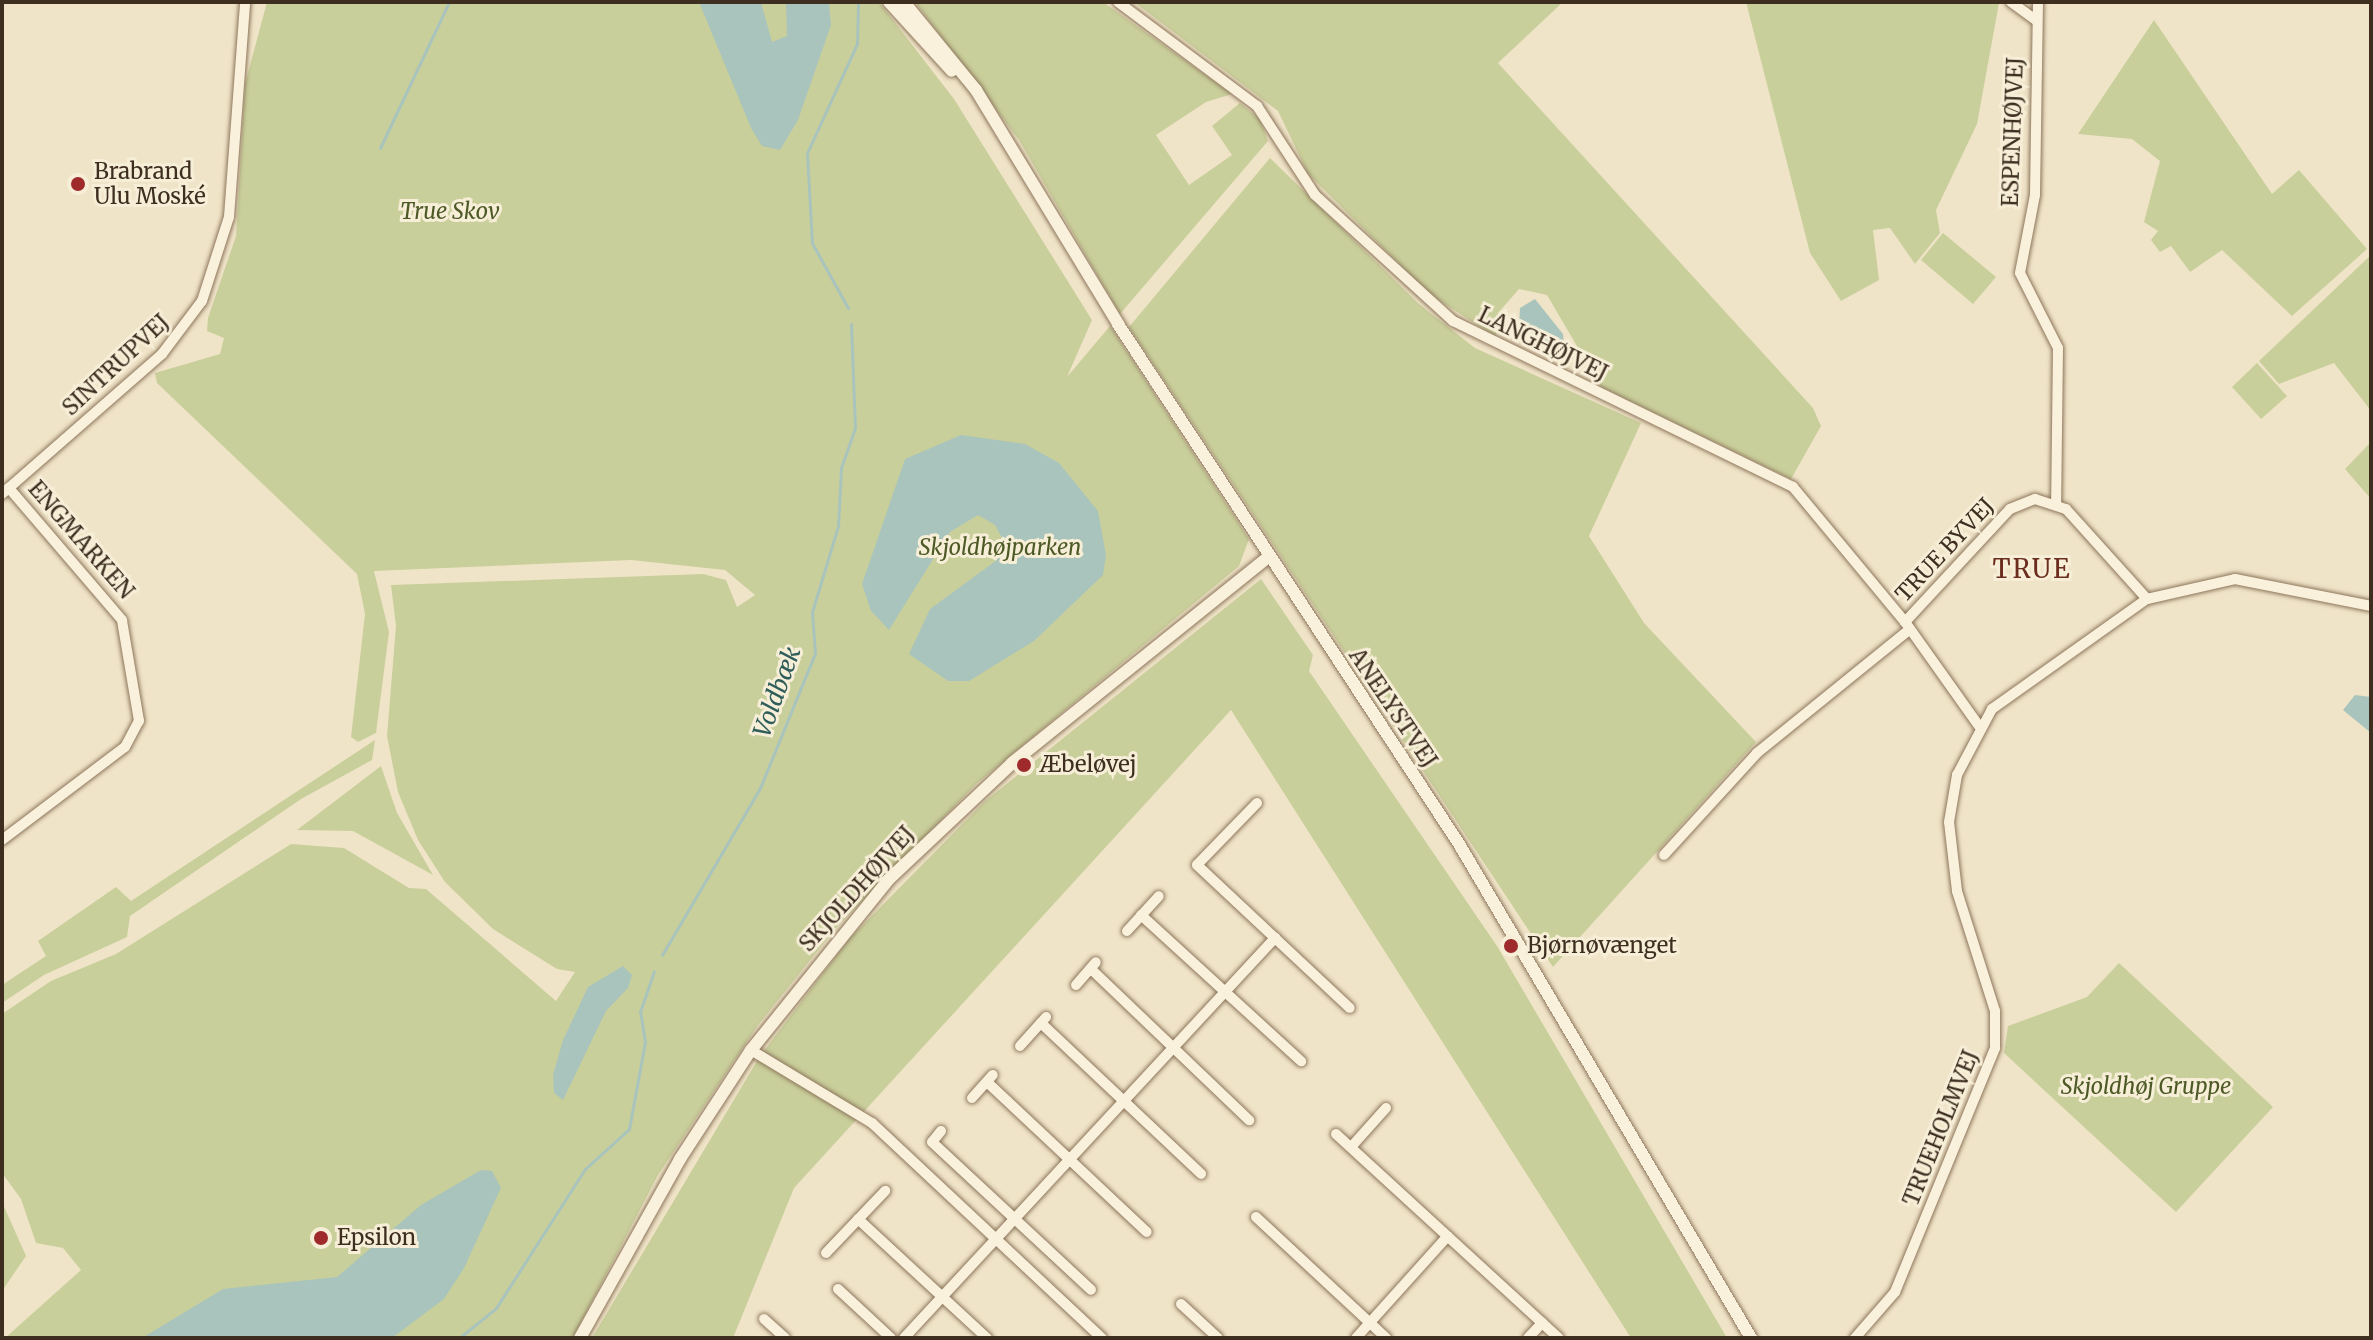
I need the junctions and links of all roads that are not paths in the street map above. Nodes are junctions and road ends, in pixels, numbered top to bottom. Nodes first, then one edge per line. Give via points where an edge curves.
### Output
1 (245, 2) edge
2 (889, 2) edge
3 (904, 2) edge
4 (1118, 2) edge
5 (2011, 2) edge
6 (2038, 2) edge
7 (2036, 20) junction
8 (986, 109) junction
9 (6, 491) edge
10 (2056, 504) junction
11 (1268, 557) junction
12 (2147, 599) junction
13 (2371, 606) edge
14 (1907, 626) junction
15 (1979, 726) junction
16 (1257, 803) dead end
17 (2, 840) edge
18 (1664, 855) dead end
19 (1159, 896) dead end
20 (1141, 915) junction
21 (1127, 931) dead end
22 (1275, 938) junction
23 (1076, 985) dead end
24 (1225, 992) junction
25 (1350, 1008) dead end
26 (1020, 1046) dead end
27 (1175, 1046) junction
28 (751, 1050) junction
29 (1301, 1061) dead end
30 (972, 1098) dead end
31 (1125, 1100) junction
32 (1386, 1108) dead end
33 (1249, 1120) dead end
34 (941, 1131) dead end
35 (1336, 1134) dead end
36 (1352, 1146) junction
37 (1071, 1159) junction
38 (1201, 1174) dead end
39 (885, 1191) dead end
40 (1256, 1217) dead end
41 (1015, 1218) junction
42 (858, 1219) junction
43 (1147, 1232) dead end
44 (1448, 1236) junction
45 (996, 1238) junction
46 (826, 1253) dead end
47 (838, 1289) dead end
48 (1091, 1290) dead end
49 (942, 1297) junction
50 (1181, 1304) dead end
51 (764, 1319) dead end
52 (1369, 1323) junction
53 (1542, 1323) junction
54 (580, 1338) edge
55 (785, 1338) edge
56 (891, 1338) edge
57 (904, 1338) edge
58 (987, 1338) edge
59 (1102, 1338) edge
60 (1218, 1338) edge
61 (1356, 1338) edge
62 (1386, 1338) edge
63 (1528, 1338) edge
64 (1559, 1338) edge
65 (1751, 1338) edge
66 (1855, 1338) edge

1 - 9 street, SINTRUPVEJ via 229,217 202,301 162,354
2 - 8 street, ANELYSTVEJ
3 - 8 street, ANELYSTVEJ
4 - 14 street, LANGHØJVEJ via 1257,106 1315,195 1453,321 1793,487
5 - 7 street
6 - 7 street, ESPENHØJVEJ
7 - 10 street, ESPENHØJVEJ via 2035,195 2020,273 2058,348
8 - 11 street, ANELYSTVEJ
9 - 17 street, ENGMARKEN via 122,620 139,721 125,747
10 - 12 street via 2078,519
10 - 14 street, TRUE BYVEJ via 2022,500 2010,509
11 - 28 street, SKJOLDHØJVEJ via 937,831 823,956
11 - 65 street, ANELYSTVEJ via 1534,965
12 - 13 street via 2235,579
12 - 15 street via 2013,687
14 - 15 street, TRUE BYVEJ
14 - 18 street via 1757,753
15 - 66 street, TRUEHOLMVEJ via 1957,775 1950,855 1995,1011 1995,1048 1895,1292
16 - 22 street via 1197,865
19 - 20 street
20 - 21 street
20 - 24 street
22 - 24 street
22 - 25 street
23 - 27 street via 1094,965
24 - 27 street
24 - 29 street
26 - 31 street via 1044,1020
27 - 31 street
27 - 33 street
28 - 45 street via 872,1123
28 - 54 street, SKJOLDHØJVEJ via 680,1159
30 - 37 street via 990,1078
31 - 37 street
31 - 38 street
32 - 36 street
34 - 41 street via 932,1142
35 - 36 street
36 - 44 street
37 - 41 street
37 - 43 street
39 - 42 street
40 - 52 street
41 - 45 street
41 - 48 street
42 - 46 street
42 - 49 street
44 - 52 street
44 - 53 street
45 - 49 street
45 - 59 street
47 - 56 street
49 - 57 street
49 - 58 street
50 - 60 street
51 - 55 street
52 - 61 street
52 - 62 street
53 - 63 street
53 - 64 street

